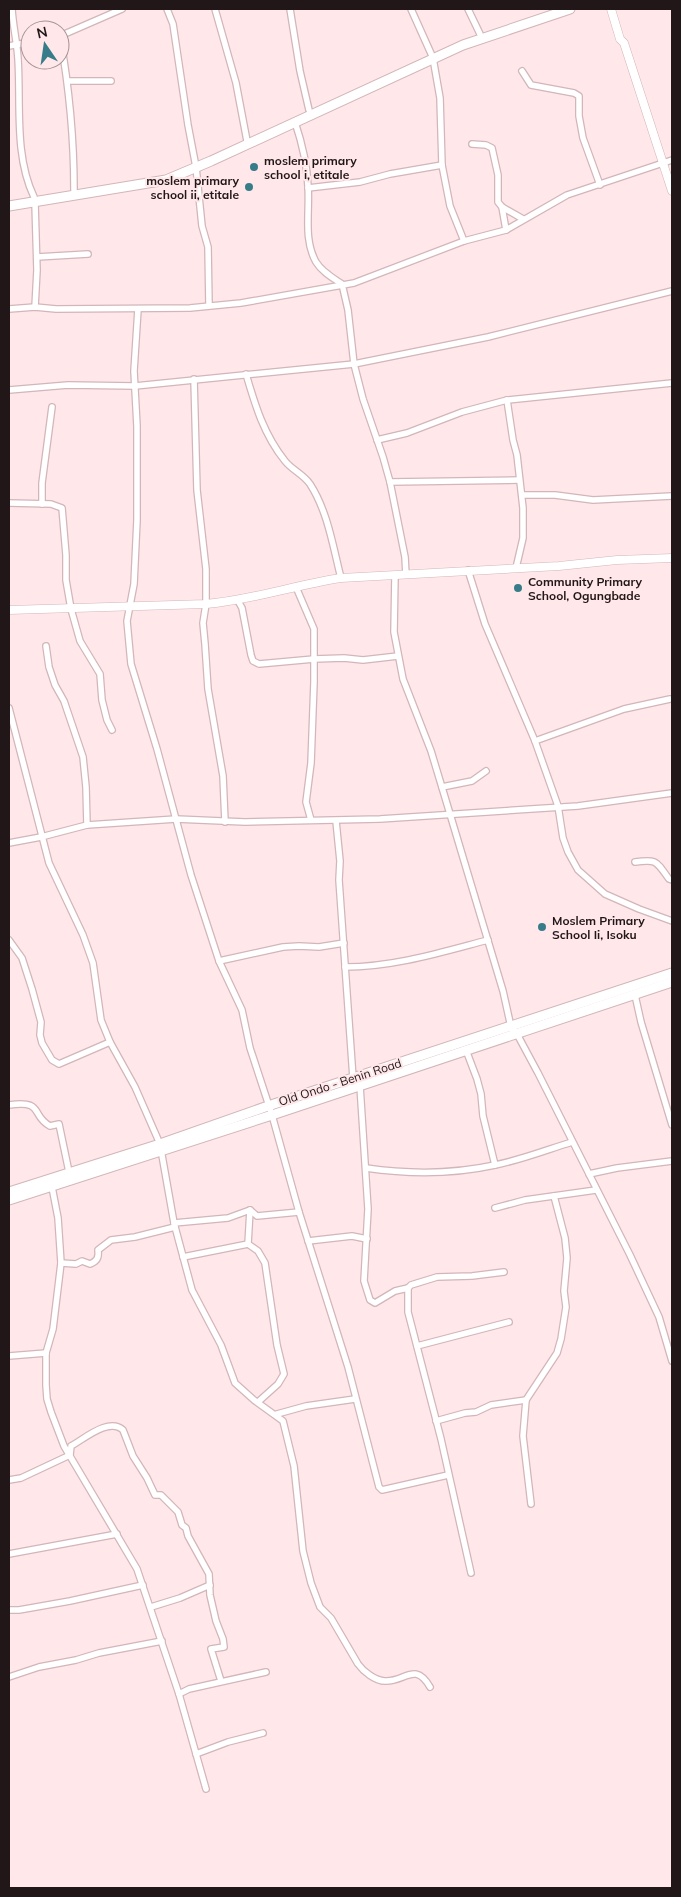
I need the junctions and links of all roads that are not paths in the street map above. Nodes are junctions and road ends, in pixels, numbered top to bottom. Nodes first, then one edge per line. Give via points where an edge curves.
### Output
1 (12, 9) edge
2 (122, 9) edge
3 (168, 9) edge
4 (215, 9) edge
5 (290, 9) edge
6 (411, 9) edge
7 (468, 9) edge
8 (557, 9) edge
9 (570, 9) edge
10 (611, 9) edge
11 (615, 9) edge
12 (70, 32) edge
13 (480, 34) junction
14 (624, 43) junction
15 (20, 44) edge
16 (16, 45) junction
17 (9, 46) edge
18 (433, 56) junction
19 (66, 70) edge
20 (522, 71) dead end
21 (68, 81) junction
22 (111, 81) dead end
23 (309, 110) junction
24 (295, 122) junction
25 (247, 141) junction
26 (472, 144) dead end
27 (672, 160) edge
28 (196, 164) junction
29 (663, 164) junction
30 (442, 165) junction
31 (600, 185) junction
32 (308, 188) junction
33 (74, 190) junction
34 (672, 192) edge
35 (34, 200) junction
36 (9, 201) edge
37 (9, 206) edge
38 (502, 207) junction
39 (523, 219) junction
40 (506, 230) junction
41 (464, 241) junction
42 (88, 254) dead end
43 (37, 257) junction
44 (342, 284) junction
45 (672, 291) edge
46 (209, 305) junction
47 (35, 307) junction
48 (9, 309) edge
49 (138, 309) junction
50 (354, 364) junction
51 (246, 374) junction
52 (194, 379) junction
53 (672, 383) edge
54 (136, 386) junction
55 (9, 390) edge
56 (507, 400) junction
57 (52, 406) dead end
58 (377, 440) junction
59 (519, 480) junction
60 (390, 482) junction
61 (522, 495) junction
62 (672, 496) edge
63 (9, 502) edge
64 (42, 504) junction
65 (672, 558) edge
66 (516, 568) junction
67 (468, 570) junction
68 (395, 575) junction
69 (406, 575) junction
70 (341, 578) junction
71 (296, 586) junction
72 (238, 601) junction
73 (206, 604) junction
74 (130, 608) junction
75 (71, 609) junction
76 (9, 610) edge
77 (46, 646) dead end
78 (398, 656) junction
79 (314, 659) junction
80 (670, 699) dead end
81 (9, 708) edge
82 (112, 730) dead end
83 (535, 741) junction
84 (486, 770) dead end
85 (442, 787) junction
86 (672, 794) edge
87 (558, 806) junction
88 (451, 814) junction
89 (176, 819) junction
90 (311, 820) junction
91 (336, 821) junction
92 (225, 822) junction
93 (87, 825) junction
94 (41, 837) junction
95 (9, 843) edge
96 (635, 862) dead end
97 (672, 880) edge
98 (672, 921) edge
99 (9, 940) edge
100 (488, 940) junction
101 (344, 943) junction
102 (219, 961) junction
103 (345, 967) junction
104 (672, 973) edge
105 (672, 982) edge
106 (635, 995) junction
107 (514, 1030) junction
108 (110, 1042) junction
109 (466, 1050) junction
110 (353, 1078) junction
111 (360, 1086) junction
112 (9, 1105) edge
113 (268, 1106) junction
114 (670, 1113) edge
115 (272, 1115) junction
116 (672, 1125) edge
117 (572, 1142) junction
118 (160, 1147) junction
119 (672, 1161) edge
120 (495, 1165) junction
121 (366, 1168) junction
122 (69, 1172) junction
123 (589, 1174) junction
124 (52, 1187) junction
125 (596, 1190) junction
126 (9, 1192) edge
127 (554, 1196) junction
128 (9, 1200) edge
129 (495, 1208) dead end
130 (250, 1210) junction
131 (299, 1212) junction
132 (174, 1225) junction
133 (367, 1239) junction
134 (308, 1241) junction
135 (248, 1244) junction
136 (183, 1257) junction
137 (61, 1263) junction
138 (504, 1272) dead end
139 (408, 1288) junction
140 (510, 1322) dead end
141 (417, 1346) junction
142 (46, 1353) junction
143 (9, 1356) edge
144 (672, 1361) edge
145 (355, 1399) junction
146 (526, 1400) junction
147 (258, 1402) junction
148 (277, 1414) junction
149 (436, 1421) junction
150 (70, 1455) junction
151 (448, 1475) junction
152 (9, 1480) edge
153 (531, 1504) dead end
154 (117, 1534) junction
155 (9, 1554) edge
156 (471, 1573) dead end
157 (144, 1585) junction
158 (210, 1585) junction
159 (151, 1607) junction
160 (9, 1610) edge
161 (162, 1641) junction
162 (266, 1672) dead end
163 (9, 1677) edge
164 (222, 1681) junction
165 (430, 1687) dead end
166 (178, 1694) junction
167 (263, 1733) dead end
168 (196, 1754) junction
169 (206, 1789) dead end

1 - 16 street
2 - 12 street
3 - 28 street via 174,24
4 - 25 street via 236,82
5 - 23 street
6 - 18 street
7 - 13 street
8 - 13 main road
9 - 18 main road
10 - 14 street
11 - 14 street via 624,33
13 - 18 main road
14 - 29 street
15 - 16 street
16 - 17 street
16 - 35 street via 24,166
18 - 23 main road
18 - 24 main road
18 - 30 street via 440,98
19 - 21 street
20 - 31 street via 531,84 579,96 583,138
21 - 22 street
21 - 33 street
23 - 25 main road
24 - 28 main road
24 - 32 street via 303,145
25 - 28 main road
26 - 38 street via 492,148 498,175 498,202
27 - 29 street
28 - 33 main road via 153,177
28 - 35 main road via 166,180
28 - 46 street via 202,226 208,247
29 - 31 street
29 - 34 street
30 - 32 street via 360,182
30 - 41 street via 450,206
31 - 39 street via 567,195
32 - 44 street via 312,252 322,270
33 - 35 main road
35 - 36 main road
35 - 37 main road
35 - 43 street
38 - 39 street
38 - 40 street
39 - 40 street
40 - 41 street
41 - 44 street via 354,283
42 - 43 street
43 - 47 street
44 - 46 street via 241,303
44 - 50 street
45 - 50 street via 488,337
46 - 49 street
47 - 48 street
47 - 49 street
49 - 54 street
50 - 51 street
50 - 58 street
51 - 52 street
51 - 70 street via 264,430 285,461 309,483 325,514
52 - 54 street
52 - 73 street via 197,490 206,569
53 - 56 street
54 - 55 street
54 - 74 street via 137,520
56 - 58 street
56 - 59 street
57 - 64 street
58 - 60 street
59 - 60 street
59 - 61 street
60 - 69 street
61 - 62 street via 593,500
61 - 66 street via 523,538
63 - 64 street
64 - 75 street via 62,508
65 - 66 street
66 - 67 street
67 - 69 street
67 - 83 street via 485,624
68 - 69 street
68 - 70 street
68 - 78 street via 394,632
70 - 71 street
71 - 72 street
71 - 79 street via 314,629
72 - 73 street
72 - 79 street via 254,661 260,664
73 - 74 street
73 - 92 street via 203,623 208,689 222,776
74 - 75 street
74 - 89 street via 127,621 131,664
75 - 76 street
75 - 82 street via 80,641 100,674 102,700
77 - 93 street via 55,685 64,701 83,757
78 - 79 street via 364,660
78 - 85 street via 403,679
79 - 90 street via 311,762 306,802
80 - 83 street via 624,709
81 - 94 street
83 - 87 street
84 - 85 street via 472,781
85 - 88 street
86 - 87 street
87 - 88 street
87 - 98 street via 563,838 578,870 604,894
88 - 91 street
88 - 100 street
89 - 92 street
89 - 93 street
89 - 102 street
90 - 91 street
90 - 92 street
91 - 101 street
93 - 94 street
94 - 95 street
94 - 108 street via 49,863 94,964 101,1020
96 - 97 street via 656,862
99 - 108 street via 26,969 41,1022 42,1043 52,1060 59,1064
100 - 103 street via 394,962
100 - 107 street
101 - 102 street via 283,947
101 - 103 street
102 - 113 street via 242,1010
103 - 110 street
104 - 107 main road, Old Ondo - Benin Road
105 - 106 main road, Old Ondo - Benin Road
106 - 107 main road, Old Ondo - Benin Road
106 - 114 street
107 - 109 main road, Old Ondo - Benin Road
107 - 110 main road, Old Ondo - Benin Road
107 - 117 street
108 - 118 street via 135,1087
109 - 111 main road, Old Ondo - Benin Road
109 - 120 street via 481,1094
110 - 113 main road, Old Ondo - Benin Road
111 - 115 main road, Old Ondo - Benin Road
111 - 121 street
112 - 122 street via 30,1104 38,1110 43,1122 50,1126 59,1124
113 - 115 street
113 - 118 main road, Old Ondo - Benin Road
114 - 116 street
115 - 118 main road, Old Ondo - Benin Road
115 - 131 street
117 - 120 street
117 - 123 street
118 - 122 main road, Old Ondo - Benin Road
118 - 124 main road, Old Ondo - Benin Road
118 - 132 street
119 - 123 street
120 - 121 street via 424,1172
121 - 133 street
122 - 126 main road, Old Ondo - Benin Road
123 - 125 street
124 - 128 main road, Old Ondo - Benin Road
124 - 137 street
125 - 127 street
125 - 144 street via 654,1304
127 - 129 street
127 - 146 street via 564,1231 567,1258 564,1323 557,1352
130 - 131 street via 257,1216
130 - 132 street via 228,1218
130 - 135 street
131 - 134 street
132 - 136 street
132 - 137 street via 135,1237 111,1240 98,1250 96,1262
133 - 134 street via 352,1236
133 - 139 street via 364,1280 370,1300 375,1303 395,1291
134 - 145 street
135 - 136 street
135 - 147 street via 265,1263 284,1374
136 - 147 street via 192,1290 221,1345 235,1384
137 - 142 street via 53,1329
138 - 139 street via 438,1277
139 - 141 street via 408,1312
140 - 141 street
141 - 149 street
142 - 143 street
142 - 150 street via 47,1399 57,1430
145 - 148 street
145 - 151 street via 380,1489
146 - 149 street via 491,1405 476,1412
146 - 153 street via 523,1436
147 - 148 street
148 - 165 street via 284,1420 287,1431 297,1485 303,1551 320,1607 332,1618 363,1671 387,1682 418,1674
149 - 151 street
150 - 152 street via 21,1478
150 - 154 street
150 - 158 street via 71,1446 95,1432 110,1426 120,1427 155,1495 161,1495 178,1512 209,1574
151 - 156 street
154 - 155 street
154 - 157 street
157 - 159 street
157 - 160 street
158 - 159 street
158 - 164 street via 216,1621 224,1639 224,1647 211,1649
159 - 161 street
161 - 163 street via 99,1653
161 - 166 street
162 - 164 street
164 - 166 street
166 - 168 street
167 - 168 street
168 - 169 street

